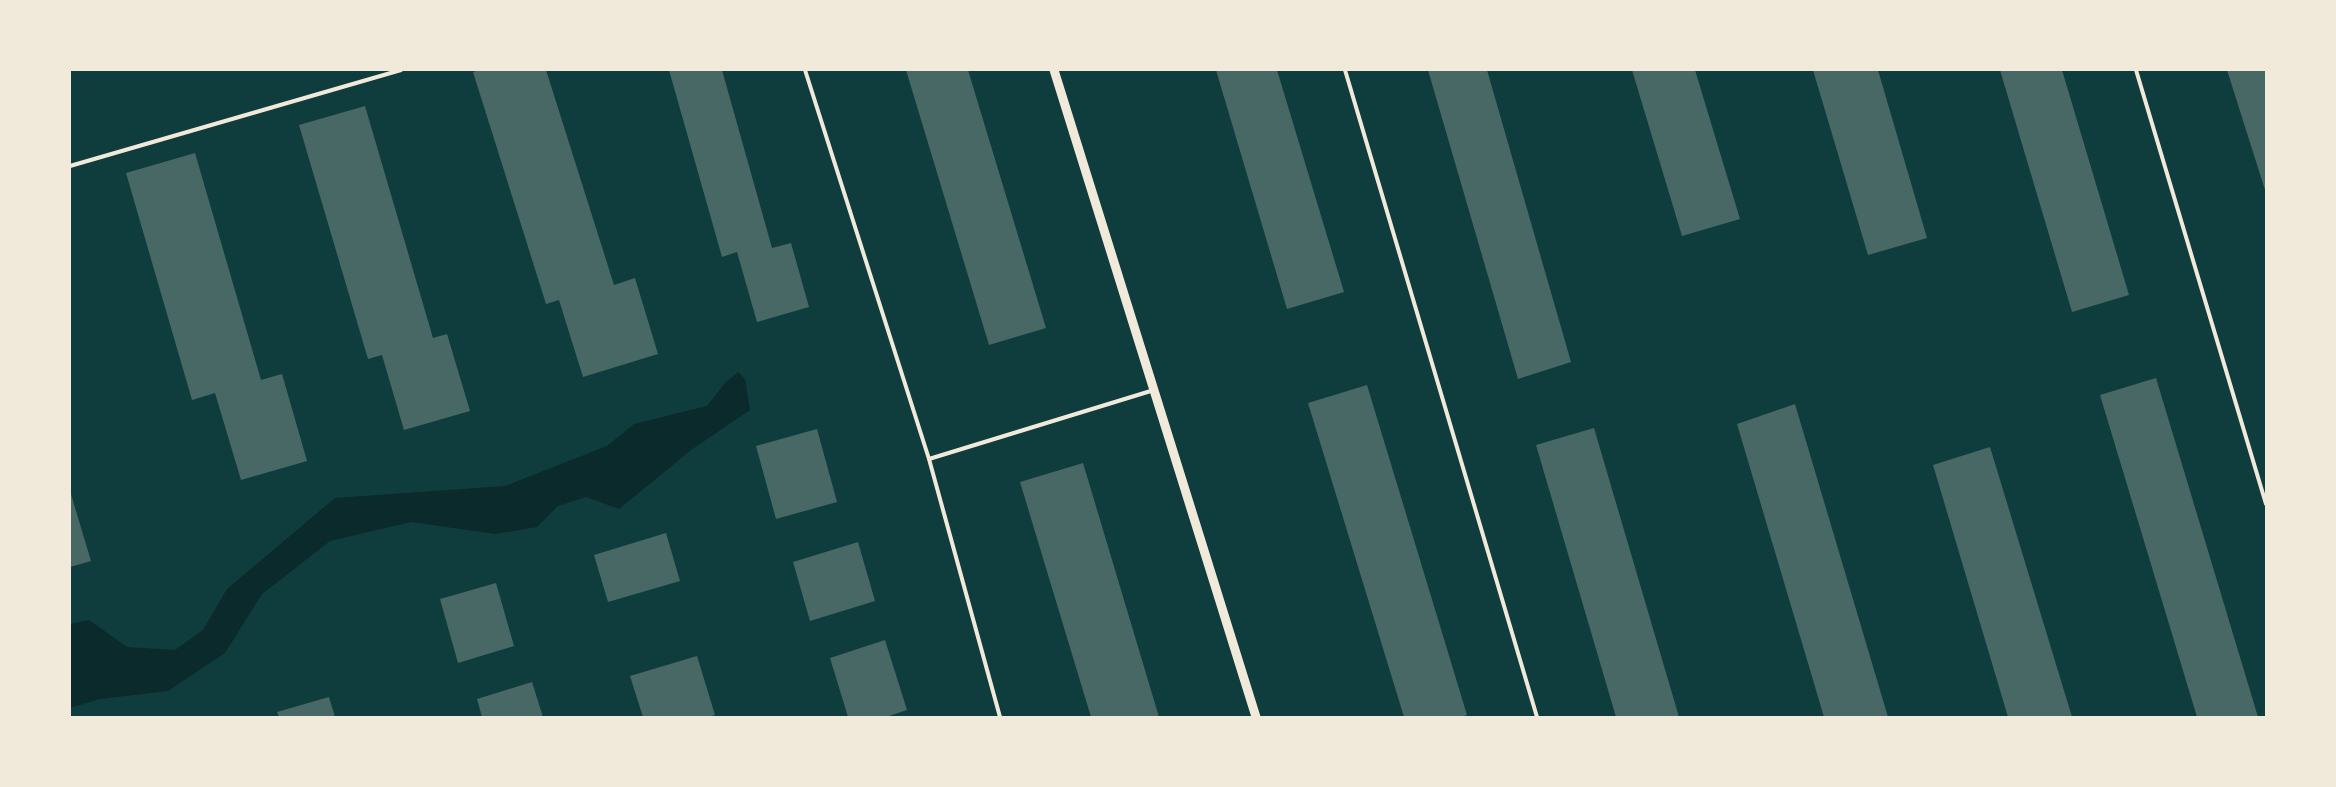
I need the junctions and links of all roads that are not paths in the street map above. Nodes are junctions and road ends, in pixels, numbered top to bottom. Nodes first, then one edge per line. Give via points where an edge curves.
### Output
1 (401, 70) edge
2 (805, 70) edge
3 (1054, 70) edge
4 (1345, 70) edge
5 (2136, 70) edge
6 (70, 166) edge
7 (1154, 390) junction
8 (930, 459) junction
9 (2266, 504) edge
10 (1000, 717) edge
11 (1256, 717) edge
12 (1537, 717) edge

1 - 6 lane
2 - 8 lane
3 - 7 street
4 - 12 lane
5 - 9 lane
7 - 8 lane
7 - 11 street
8 - 10 lane

